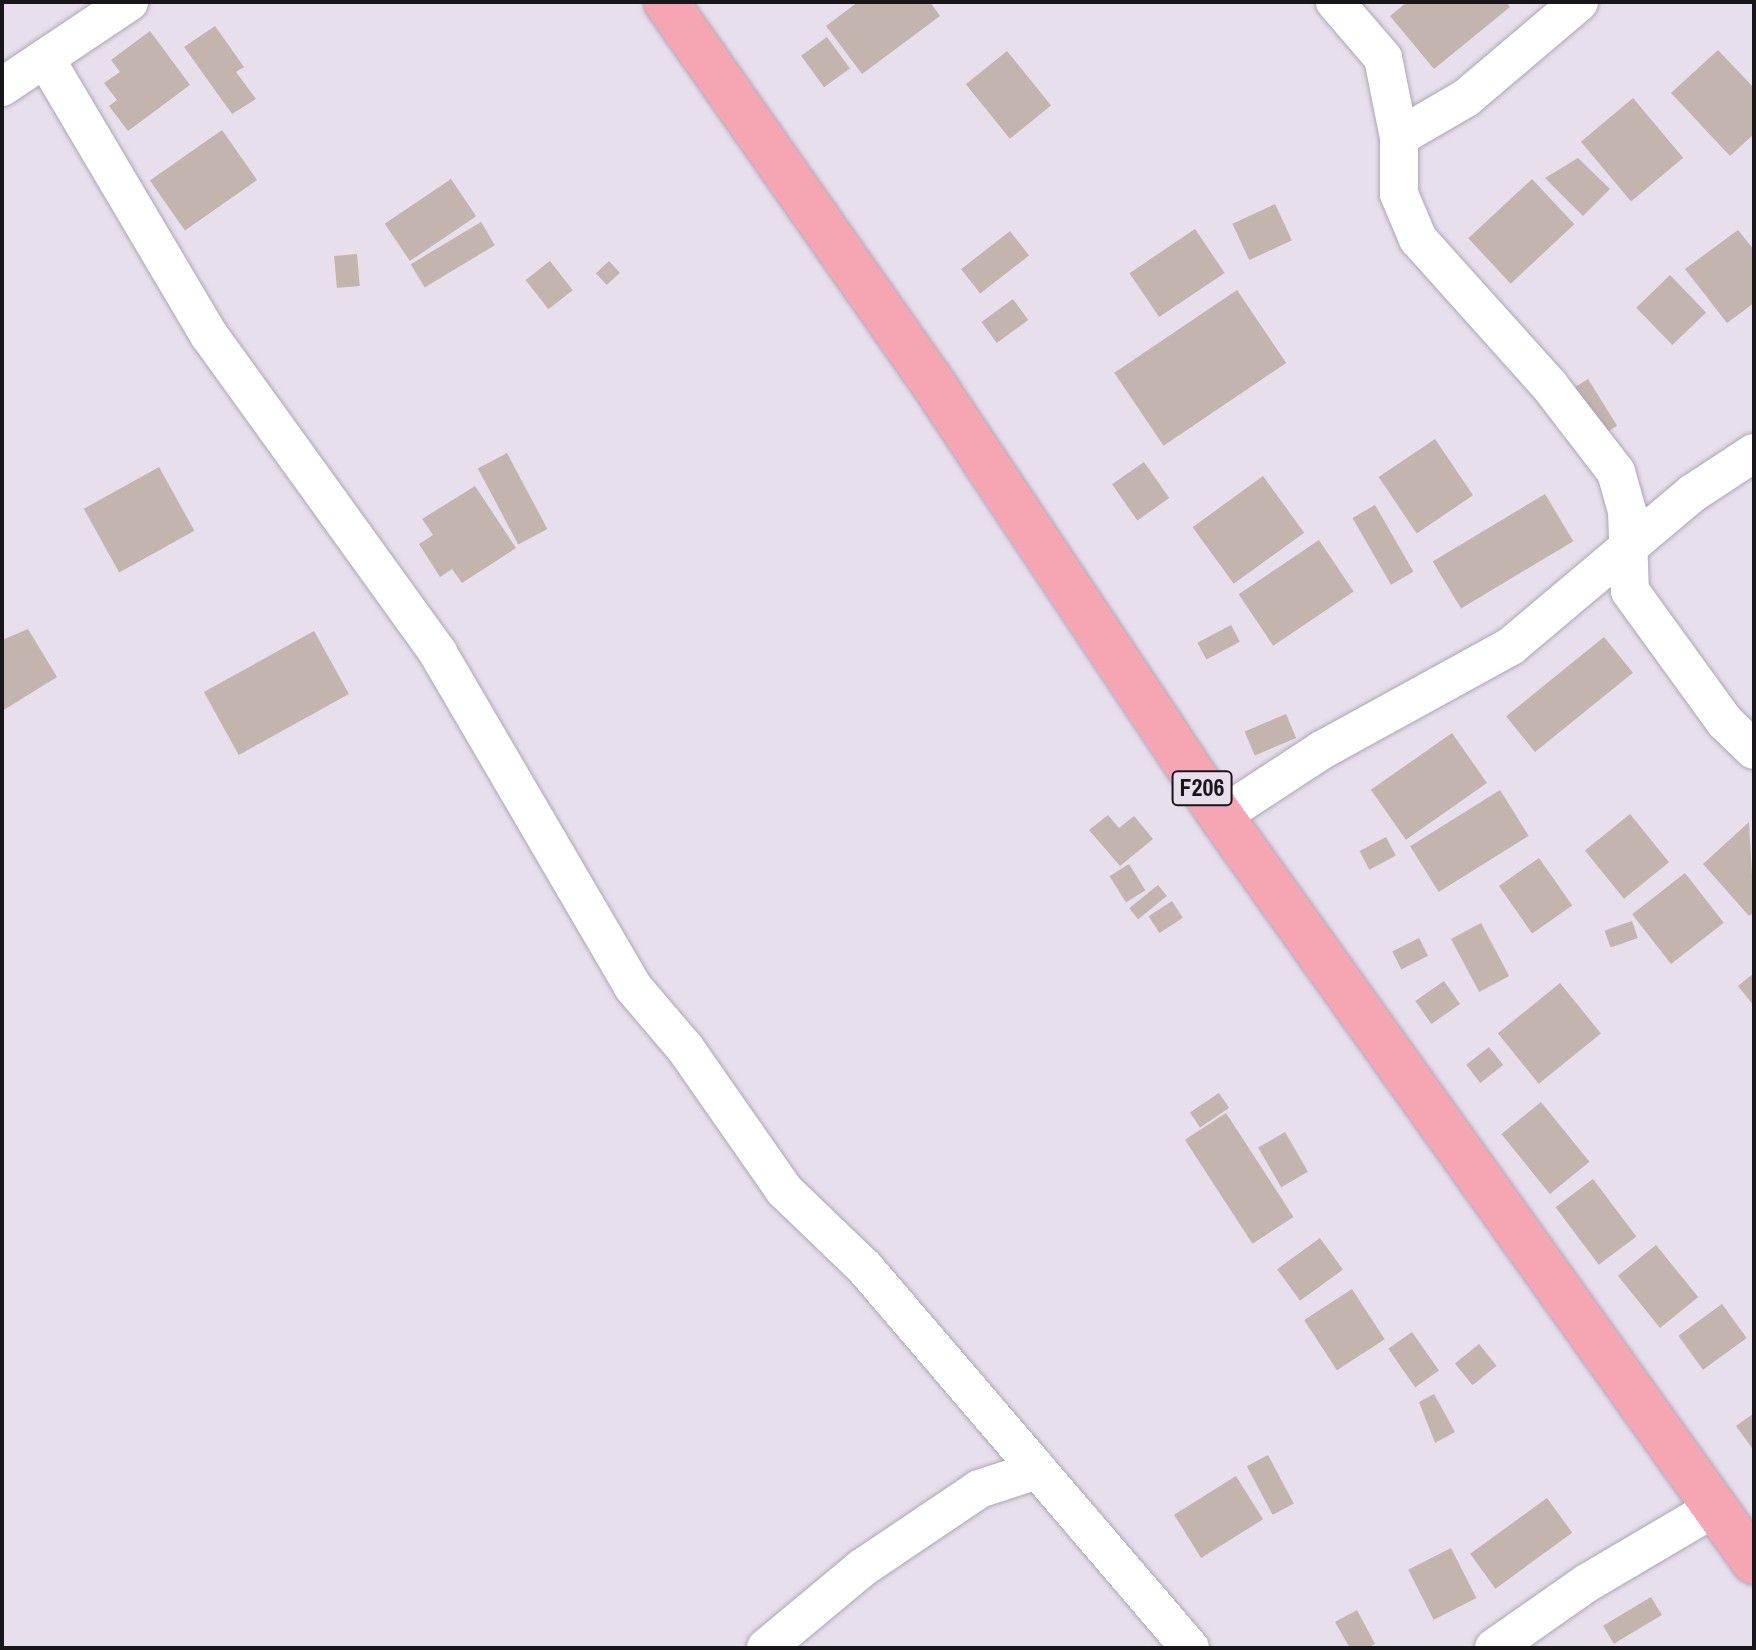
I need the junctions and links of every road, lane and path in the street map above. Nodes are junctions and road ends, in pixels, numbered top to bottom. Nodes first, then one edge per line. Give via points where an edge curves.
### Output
1 (129, 2) edge
2 (666, 2) edge
3 (1335, 2) edge
4 (1579, 2) edge
5 (45, 58) junction
6 (5, 80) edge
7 (1399, 137) junction
8 (1754, 453) edge
9 (1630, 543) junction
10 (1754, 750) edge
11 (1221, 816) junction
12 (1034, 1471) junction
13 (1716, 1507) junction
14 (1754, 1562) edge
15 (766, 1648) edge
16 (1190, 1648) edge
17 (1494, 1648) edge

1 - 5 street
2 - 11 main road, F206 via 940,394
3 - 7 street via 1383,58
4 - 7 street via 1466,98
5 - 6 street
5 - 12 street via 209,335 438,653 633,987 685,1048 784,1190 865,1268
7 - 9 street via 1399,194 1418,239 1549,385 1616,472
8 - 9 street
9 - 10 street via 1630,591 1725,722
9 - 11 street via 1511,646 1322,750
11 - 13 main road, F206
12 - 15 street via 979,1489 862,1568
12 - 16 street
13 - 14 main road, F206
13 - 17 street via 1587,1583

